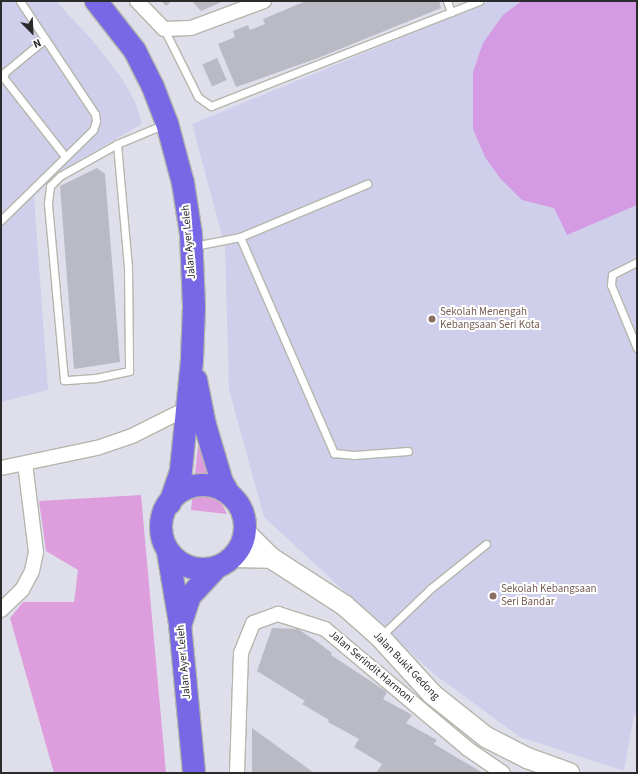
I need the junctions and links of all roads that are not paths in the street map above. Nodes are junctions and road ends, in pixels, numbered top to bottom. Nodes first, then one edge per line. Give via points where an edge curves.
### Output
1 (20, 1) edge
2 (96, 1) edge
3 (137, 1) edge
4 (264, 1) edge
5 (447, 1) edge
6 (479, 1) edge
7 (245, 4) edge
8 (451, 12) junction
9 (164, 29) junction
10 (45, 39) junction
11 (167, 123) junction
12 (117, 144) junction
13 (64, 155) junction
14 (367, 184) dead end
15 (1, 220) edge
16 (240, 238) junction
17 (192, 246) junction
18 (637, 262) edge
19 (637, 348) edge
20 (192, 360) junction
21 (186, 409) junction
22 (408, 451) dead end
23 (25, 464) junction
24 (1, 468) edge
25 (229, 494) junction
26 (170, 503) junction
27 (245, 532) junction
28 (486, 544) dead end
29 (168, 552) junction
30 (271, 558) junction
31 (224, 562) junction
32 (1, 610) edge
33 (180, 624) junction
34 (380, 637) junction
35 (194, 773) edge
36 (238, 773) edge
37 (503, 773) edge
38 (569, 773) edge

1 - 10 lane
2 - 11 main road, Jalan Ayer Leleh via 135,51
3 - 9 street
4 - 7 street
5 - 8 lane
6 - 8 lane
7 - 9 street via 191,28
8 - 9 lane via 211,106 198,98
10 - 13 lane via 95,114 93,130
10 - 13 lane via 5,72 3,77
11 - 12 lane
11 - 17 main road, Jalan Ayer Leleh via 183,183
12 - 12 lane via 128,267 129,371 95,378 64,380 48,203 50,186 60,176
13 - 15 lane
14 - 16 lane
16 - 17 lane
16 - 22 lane via 334,452 354,455
17 - 20 main road, Jalan Ayer Leleh
18 - 19 lane via 612,275 611,285
20 - 21 main road, Jalan Ayer Leleh
20 - 25 main road via 204,425 222,482
21 - 23 street via 134,435 97,448
21 - 26 main road, Jalan Ayer Leleh via 181,471
23 - 24 street
23 - 32 street via 36,552 32,571 22,590
25 - 26 main road via 217,487 204,485 191,487 179,493
25 - 27 main road via 239,504 245,518
26 - 29 main road via 164,514 162,527
27 - 30 street, Jalan Bukit Gedong
27 - 31 main road via 241,546
28 - 34 lane via 430,589
29 - 31 main road via 192,567
29 - 33 main road, Jalan Ayer Leleh
30 - 31 street
30 - 34 street, Jalan Bukit Gedong via 344,605
31 - 33 main road via 190,596
33 - 35 main road, Jalan Ayer Leleh
34 - 38 street, Jalan Bukit Gedong via 432,694 486,737 527,758
36 - 37 street, Jalan Serindit Harmoni via 241,653 253,623 278,614 325,628 468,749

